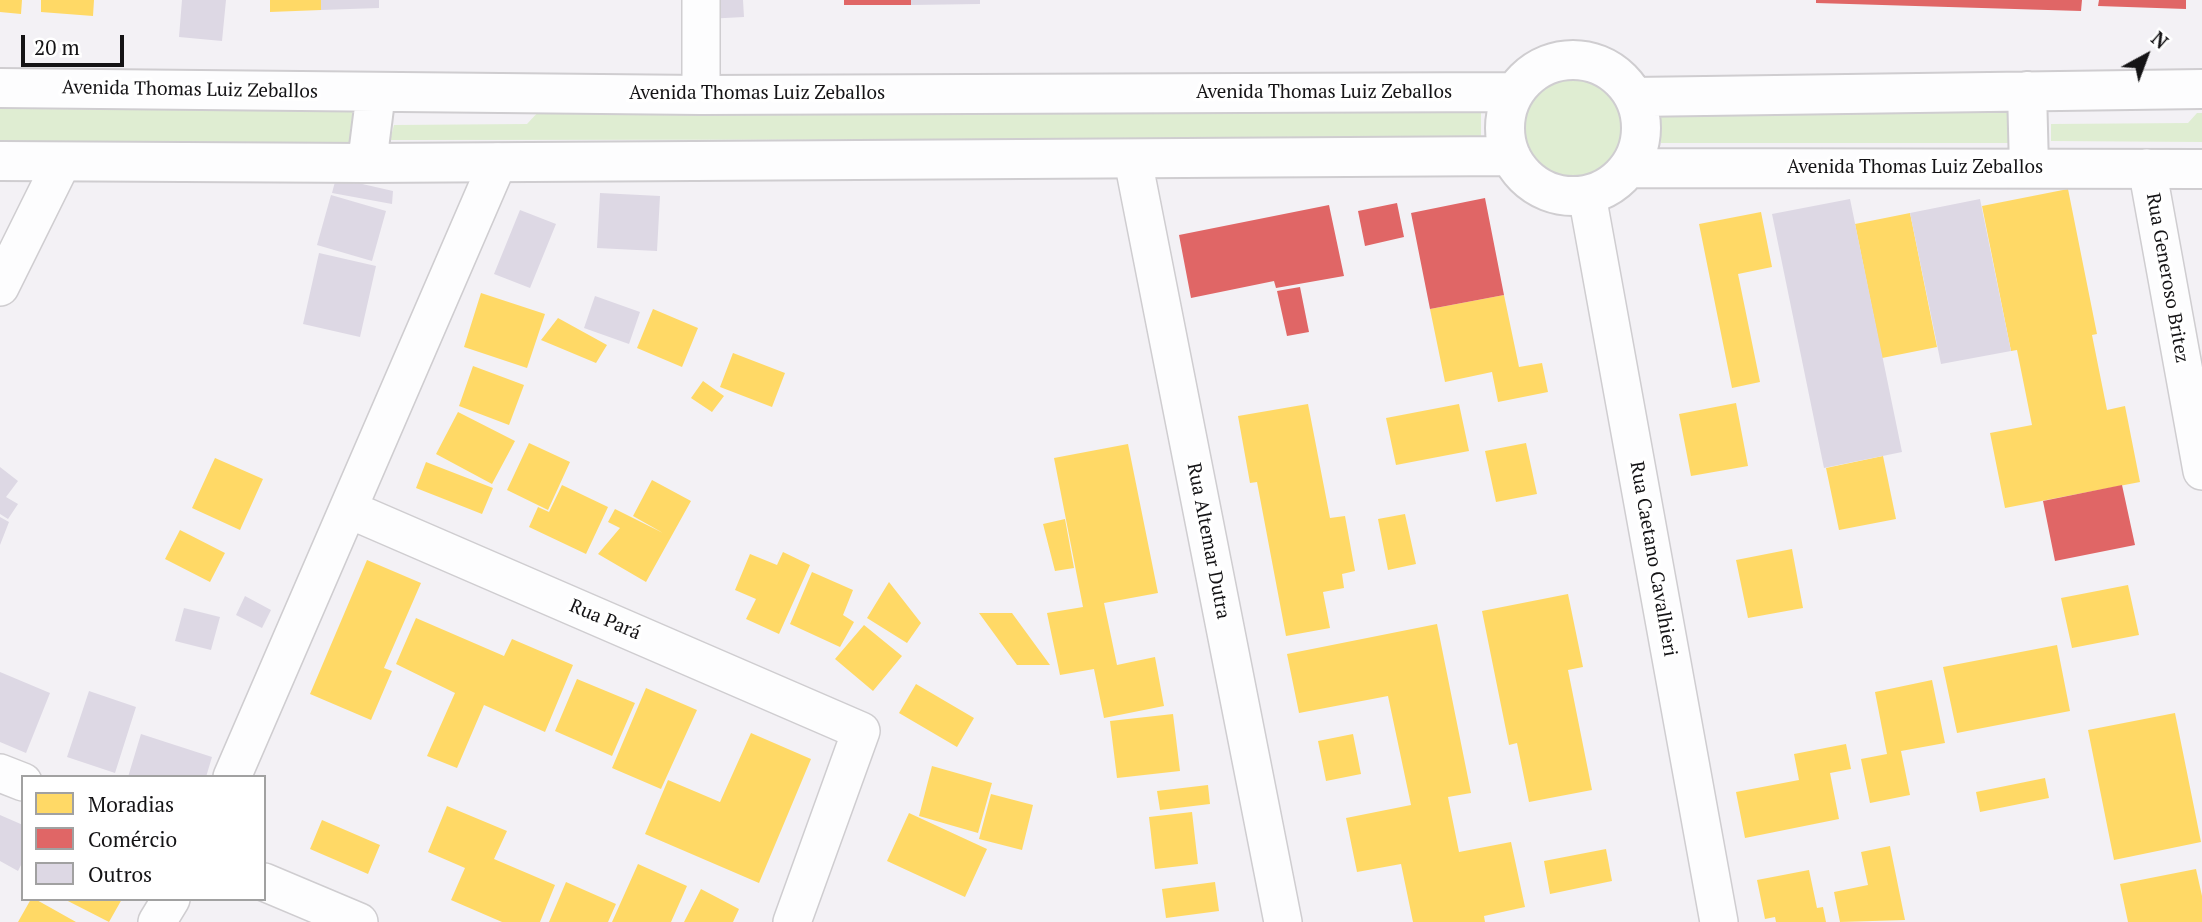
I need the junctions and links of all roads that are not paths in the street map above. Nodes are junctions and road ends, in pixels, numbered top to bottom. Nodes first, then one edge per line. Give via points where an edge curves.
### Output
1 (701, 0) edge
2 (0, 88) edge
3 (2202, 89) edge
4 (376, 92) junction
5 (1514, 92) junction
6 (2027, 92) junction
7 (701, 95) junction
8 (1634, 97) junction
9 (1511, 156) junction
10 (1133, 160) junction
11 (0, 162) edge
12 (62, 162) junction
13 (498, 162) junction
14 (368, 163) junction
15 (2029, 167) junction
16 (1628, 168) junction
17 (2147, 169) junction
18 (2202, 169) edge
19 (1587, 195) junction
20 (0, 287) edge
21 (2202, 471) edge
22 (348, 509) junction
23 (0, 773) edge
24 (233, 775) edge
25 (21, 781) edge
26 (266, 883) edge
27 (170, 901) edge
28 (157, 922) edge
29 (359, 922) edge
30 (792, 922) edge
31 (1283, 922) edge
32 (1719, 922) edge

1 - 7 street
2 - 4 main road, Avenida Thomas Luiz Zeballos
3 - 6 main road
4 - 7 main road, Avenida Thomas Luiz Zeballos
4 - 14 main road
5 - 7 main road, Avenida Thomas Luiz Zeballos
5 - 8 main road via 1530,75 1551,63 1576,60 1599,65 1619,78
5 - 9 main road via 1504,124
6 - 8 main road
6 - 15 main road
8 - 16 main road via 1641,121 1639,146
9 - 10 main road
9 - 19 main road via 1523,176 1542,189 1564,196
10 - 13 main road
10 - 31 street, Rua Altemar Dutra
11 - 12 main road
12 - 14 main road
12 - 20 street
13 - 14 main road
13 - 22 street
15 - 16 main road, Avenida Thomas Luiz Zeballos
15 - 17 main road, Avenida Thomas Luiz Zeballos
16 - 19 main road via 1611,186
17 - 18 main road, Avenida Thomas Luiz Zeballos
17 - 21 street, Rua Generoso Britez
19 - 32 street, Rua Caetano Cavalhieri
22 - 24 street
22 - 30 street, Rua Pará via 862,731
23 - 25 street
26 - 29 street
27 - 28 street

